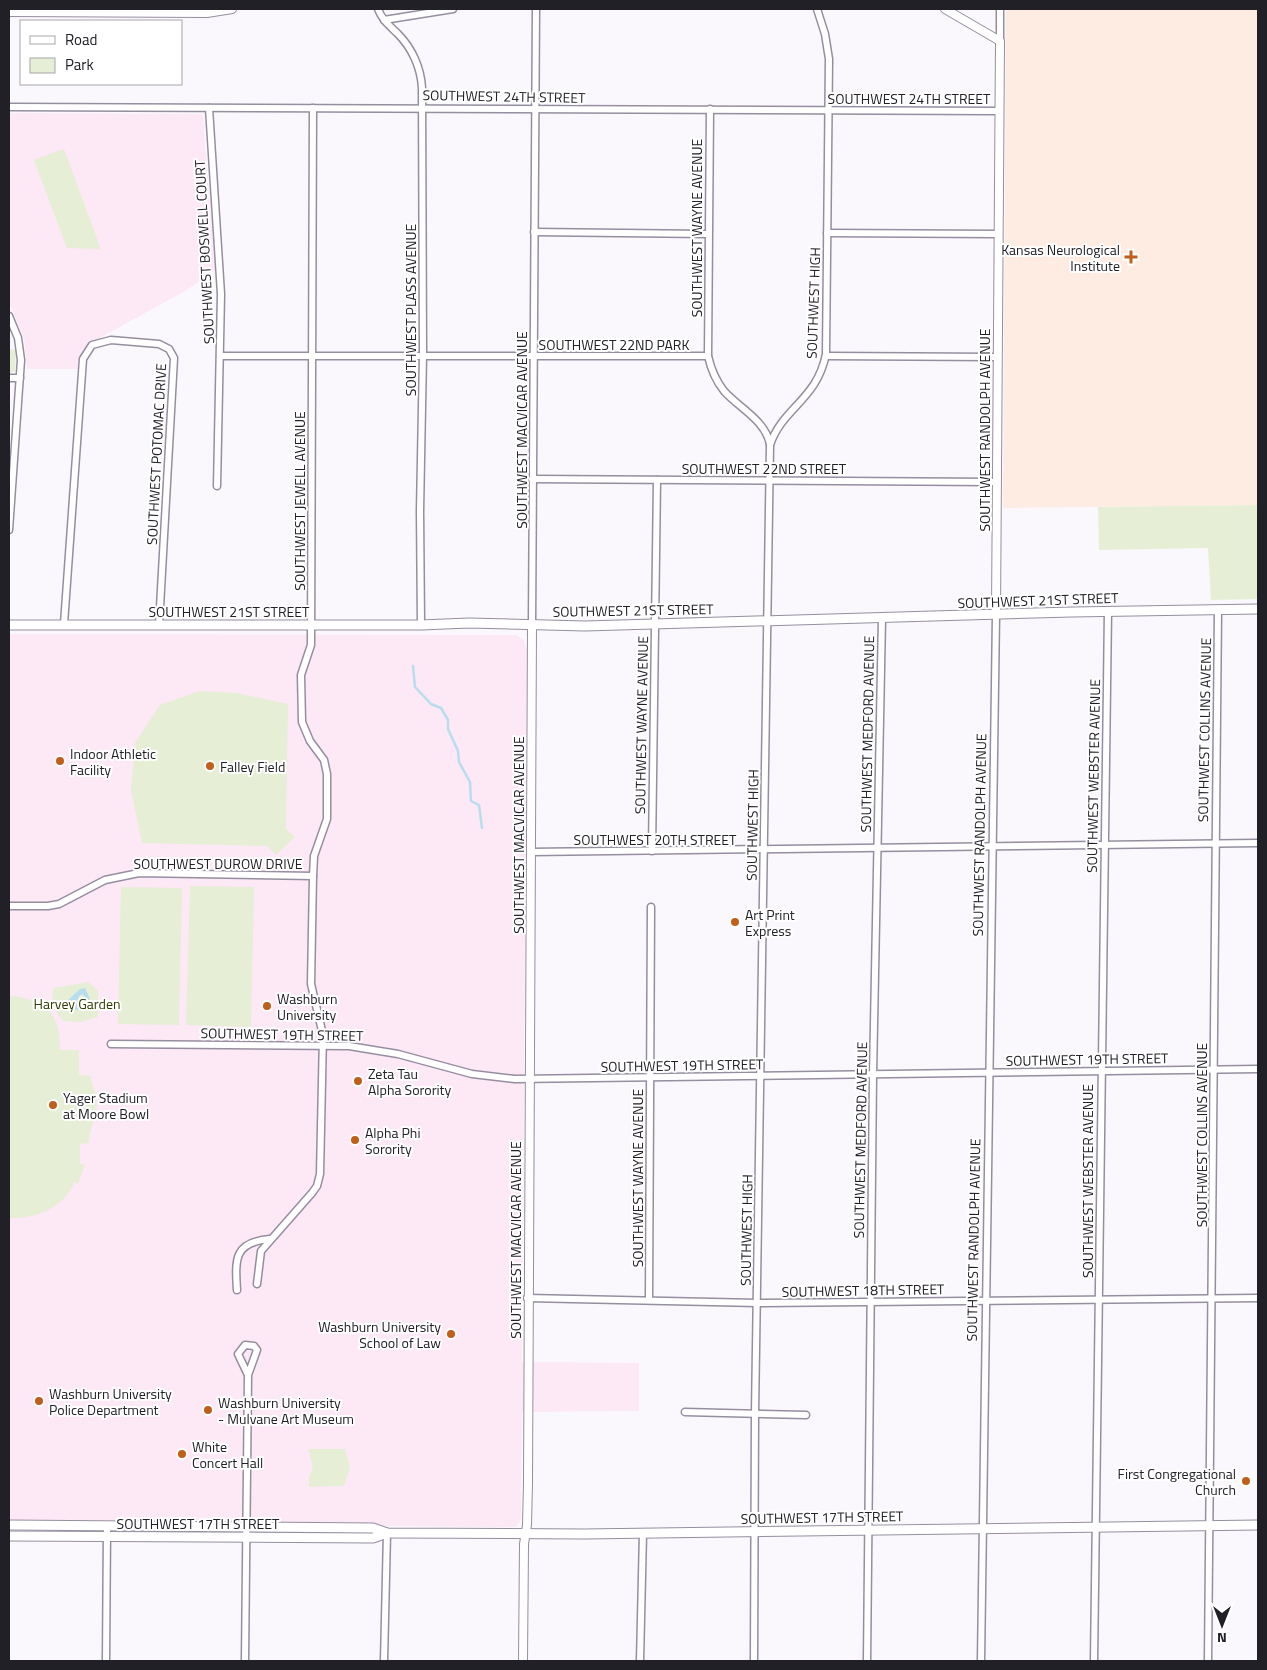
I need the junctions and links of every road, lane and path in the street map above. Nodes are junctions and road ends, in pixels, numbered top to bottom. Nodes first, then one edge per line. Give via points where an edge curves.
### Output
1 (232, 9) edge
2 (378, 9) edge
3 (453, 9) edge
4 (536, 9) edge
5 (817, 9) edge
6 (945, 9) edge
7 (1000, 9) edge
8 (9, 12) edge
9 (384, 20) junction
10 (1000, 40) junction
11 (9, 107) edge
12 (209, 108) junction
13 (313, 108) junction
14 (422, 108) junction
15 (710, 109) junction
16 (536, 110) junction
17 (829, 110) junction
18 (999, 111) junction
19 (534, 232) junction
20 (708, 234) junction
21 (827, 234) junction
22 (998, 234) junction
23 (9, 316) edge
24 (312, 355) junction
25 (423, 355) junction
26 (221, 356) junction
27 (533, 356) junction
28 (708, 356) junction
29 (826, 356) junction
30 (997, 357) junction
31 (9, 378) edge
32 (20, 378) junction
33 (770, 445) junction
34 (532, 479) junction
35 (657, 480) junction
36 (769, 480) junction
37 (995, 482) junction
38 (217, 486) dead end
39 (10, 498) edge
40 (9, 530) edge
41 (1258, 609) edge
42 (1218, 610) junction
43 (1108, 611) junction
44 (996, 615) junction
45 (882, 618) junction
46 (768, 621) junction
47 (655, 623) junction
48 (64, 624) junction
49 (9, 625) edge
50 (159, 625) junction
51 (310, 625) junction
52 (421, 625) junction
53 (532, 625) junction
54 (1258, 843) edge
55 (1216, 844) junction
56 (1104, 845) junction
57 (991, 847) junction
58 (877, 849) junction
59 (652, 851) junction
60 (764, 851) junction
61 (531, 852) junction
62 (313, 876) junction
63 (9, 906) edge
64 (651, 907) dead end
65 (111, 1044) dead end
66 (323, 1046) junction
67 (1258, 1069) edge
68 (1214, 1070) junction
69 (1101, 1072) junction
70 (988, 1073) junction
71 (873, 1075) junction
72 (762, 1076) junction
73 (650, 1078) junction
74 (529, 1079) junction
75 (270, 1239) junction
76 (257, 1284) dead end
77 (237, 1290) dead end
78 (527, 1298) junction
79 (1213, 1298) junction
80 (1258, 1298) edge
81 (649, 1299) junction
82 (1099, 1299) junction
83 (985, 1301) junction
84 (872, 1302) junction
85 (758, 1303) junction
86 (248, 1375) dead end
87 (685, 1412) dead end
88 (755, 1414) junction
89 (806, 1415) dead end
90 (9, 1525) edge
91 (1210, 1525) junction
92 (1258, 1525) edge
93 (107, 1526) junction
94 (246, 1527) junction
95 (1096, 1527) junction
96 (982, 1528) junction
97 (868, 1531) junction
98 (756, 1532) junction
99 (386, 1533) junction
100 (642, 1533) junction
101 (526, 1534) junction
102 (9, 1536) edge
103 (107, 1536) junction
104 (246, 1537) junction
105 (106, 1661) edge
106 (245, 1661) edge
107 (384, 1661) edge
108 (523, 1661) edge
109 (640, 1661) edge
110 (754, 1661) edge
111 (867, 1661) edge
112 (981, 1661) edge
113 (1094, 1661) edge
114 (1208, 1661) edge

1 - 8 street via 207,13
2 - 9 street, SOUTHWEST PLASS AVENUE
3 - 9 street
4 - 16 street, SOUTHWEST MACVICAR AVENUE
5 - 17 street, SOUTHWEST HIGH via 829,59
6 - 10 street
7 - 10 street, SOUTHWEST RANDOLPH AVENUE
9 - 14 street, SOUTHWEST PLASS AVENUE via 399,35 419,69
10 - 18 street, SOUTHWEST RANDOLPH AVENUE
11 - 12 street, SOUTHWEST 24TH STREET
12 - 13 street, SOUTHWEST 24TH STREET
12 - 26 street, SOUTHWEST BOSWELL COURT via 221,294
13 - 14 street, SOUTHWEST 24TH STREET
13 - 24 street, SOUTHWEST JEWELL AVENUE
14 - 16 street, SOUTHWEST 24TH STREET
14 - 25 street, SOUTHWEST PLASS AVENUE
15 - 16 street, SOUTHWEST 24TH STREET
15 - 17 street, SOUTHWEST 24TH STREET
15 - 20 street, SOUTHWEST WAYNE AVENUE
16 - 19 street, SOUTHWEST MACVICAR AVENUE
17 - 18 street, SOUTHWEST 24TH STREET
17 - 21 street, SOUTHWEST HIGH
18 - 22 street, SOUTHWEST RANDOLPH AVENUE
19 - 20 street
19 - 27 street, SOUTHWEST MACVICAR AVENUE
20 - 28 street, SOUTHWEST WAYNE AVENUE
21 - 22 street
21 - 29 street, SOUTHWEST HIGH
22 - 30 street, SOUTHWEST RANDOLPH AVENUE
23 - 32 street via 20,349
24 - 25 street, SOUTHWEST 22ND PARK
24 - 26 street, SOUTHWEST 22ND PARK
24 - 51 street, SOUTHWEST JEWELL AVENUE
25 - 27 street, SOUTHWEST 22ND PARK
25 - 52 street, SOUTHWEST PLASS AVENUE
26 - 38 street, SOUTHWEST BOSWELL COURT
27 - 28 street, SOUTHWEST 22ND PARK
27 - 34 street, SOUTHWEST MACVICAR AVENUE
28 - 33 street, SOUTHWEST WAYNE AVENUE via 714,376 723,390 747,410 767,435
29 - 30 street
29 - 33 street, SOUTHWEST HIGH via 816,384 781,423
30 - 37 street, SOUTHWEST RANDOLPH AVENUE
31 - 32 street
32 - 39 street
33 - 36 street, SOUTHWEST HIGH
34 - 35 street, SOUTHWEST 22ND STREET
34 - 53 street, SOUTHWEST MACVICAR AVENUE
35 - 36 street, SOUTHWEST 22ND STREET
35 - 47 street, SOUTHWEST WAYNE AVENUE
36 - 37 street, SOUTHWEST 22ND STREET
36 - 46 street, SOUTHWEST HIGH
37 - 44 street, SOUTHWEST RANDOLPH AVENUE
39 - 40 street
41 - 42 main road, SOUTHWEST 21ST STREET
42 - 43 main road, SOUTHWEST 21ST STREET
42 - 55 street, SOUTHWEST COLLINS AVENUE
43 - 44 main road, SOUTHWEST 21ST STREET
43 - 56 street, SOUTHWEST WEBSTER AVENUE
44 - 45 main road, SOUTHWEST 21ST STREET
44 - 57 street, SOUTHWEST RANDOLPH AVENUE
45 - 46 main road, SOUTHWEST 21ST STREET
45 - 58 street, SOUTHWEST MEDFORD AVENUE
46 - 47 main road, SOUTHWEST 21ST STREET
46 - 60 street, SOUTHWEST HIGH
47 - 53 main road, SOUTHWEST 21ST STREET
47 - 59 street, SOUTHWEST WAYNE AVENUE
48 - 49 main road, SOUTHWEST 21ST STREET
48 - 50 main road, SOUTHWEST 21ST STREET
48 - 50 street, SOUTHWEST POTOMAC DRIVE via 82,360 92,345 110,340 159,344 174,358
50 - 51 main road, SOUTHWEST 21ST STREET
51 - 52 main road, SOUTHWEST 21ST STREET
51 - 62 street, SOUTHWEST JEWELL AVENUE via 311,644 301,675 302,722 310,741 321,753 327,774 327,819 314,856
52 - 53 main road, SOUTHWEST 21ST STREET via 470,622
53 - 61 street, SOUTHWEST MACVICAR AVENUE
54 - 55 street, SOUTHWEST 20TH STREET
55 - 56 street, SOUTHWEST 20TH STREET
55 - 68 street, SOUTHWEST COLLINS AVENUE
56 - 57 street, SOUTHWEST 20TH STREET
56 - 69 street, SOUTHWEST WEBSTER AVENUE
57 - 58 street, SOUTHWEST 20TH STREET
57 - 70 street, SOUTHWEST RANDOLPH AVENUE
58 - 60 street, SOUTHWEST 20TH STREET
58 - 71 street, SOUTHWEST MEDFORD AVENUE
59 - 60 street, SOUTHWEST 20TH STREET
59 - 61 street, SOUTHWEST 20TH STREET
60 - 72 street, SOUTHWEST HIGH
61 - 74 street, SOUTHWEST MACVICAR AVENUE
62 - 63 street, SOUTHWEST DUROW DRIVE via 139,873 105,880 59,904
62 - 66 street, SOUTHWEST JEWELL AVENUE via 312,984 321,1020
64 - 73 street, SOUTHWEST WAYNE AVENUE
65 - 66 street, SOUTHWEST 19TH STREET
66 - 74 street, SOUTHWEST 19TH STREET via 372,1049 472,1074
66 - 75 street, SOUTHWEST JEWELL AVENUE via 319,1180 312,1193
67 - 68 street, SOUTHWEST 19TH STREET
68 - 69 street, SOUTHWEST 19TH STREET
68 - 79 street, SOUTHWEST COLLINS AVENUE
69 - 70 street, SOUTHWEST 19TH STREET
69 - 82 street, SOUTHWEST WEBSTER AVENUE
70 - 71 street, SOUTHWEST 19TH STREET
70 - 83 street, SOUTHWEST RANDOLPH AVENUE
71 - 72 street, SOUTHWEST 19TH STREET
71 - 84 street, SOUTHWEST MEDFORD AVENUE
72 - 73 street, SOUTHWEST 19TH STREET
72 - 85 street, SOUTHWEST HIGH
73 - 74 street, SOUTHWEST 19TH STREET
73 - 81 street, SOUTHWEST WAYNE AVENUE
74 - 78 street, SOUTHWEST MACVICAR AVENUE
75 - 76 street, SOUTHWEST JEWELL AVENUE via 259,1254
75 - 77 street via 250,1243 239,1252
78 - 81 street, SOUTHWEST 18TH STREET
78 - 101 street, SOUTHWEST MACVICAR AVENUE
79 - 80 street, SOUTHWEST 18TH STREET
79 - 82 street, SOUTHWEST 18TH STREET
79 - 91 street, SOUTHWEST COLLINS AVENUE
81 - 85 street, SOUTHWEST 18TH STREET
82 - 83 street, SOUTHWEST 18TH STREET
82 - 95 street, SOUTHWEST WEBSTER AVENUE
83 - 84 street, SOUTHWEST 18TH STREET
83 - 96 street, SOUTHWEST RANDOLPH AVENUE
84 - 85 street, SOUTHWEST 18TH STREET
84 - 97 street, SOUTHWEST MEDFORD AVENUE
85 - 88 street, SOUTHWEST HIGH
86 - 94 street
87 - 88 street
88 - 89 street
88 - 98 street, SOUTHWEST HIGH
90 - 93 main road, SOUTHWEST 17TH STREET
91 - 92 main road, SOUTHWEST 17TH STREET
91 - 95 main road, SOUTHWEST 17TH STREET
91 - 114 street, SOUTHWEST COLLINS AVENUE
93 - 94 main road, SOUTHWEST 17TH STREET
93 - 103 street
94 - 99 main road, SOUTHWEST 17TH STREET via 373,1528
94 - 104 street
95 - 96 main road, SOUTHWEST 17TH STREET
95 - 113 street, SOUTHWEST WEBSTER AVENUE
96 - 97 main road, SOUTHWEST 17TH STREET
96 - 112 street, SOUTHWEST RANDOLPH AVENUE
97 - 98 main road, SOUTHWEST 17TH STREET
97 - 111 street, SOUTHWEST MEDFORD AVENUE
98 - 100 main road, SOUTHWEST 17TH STREET
98 - 110 street, SOUTHWEST HIGH
99 - 101 main road, SOUTHWEST 17TH STREET
99 - 104 main road, SOUTHWEST 17TH STREET via 373,1538
99 - 107 street
100 - 101 main road, SOUTHWEST 17TH STREET
100 - 109 street
101 - 108 street, SOUTHWEST MACVICAR AVENUE
102 - 103 main road, SOUTHWEST 17TH STREET
103 - 104 main road, SOUTHWEST 17TH STREET
103 - 105 street
104 - 106 street

